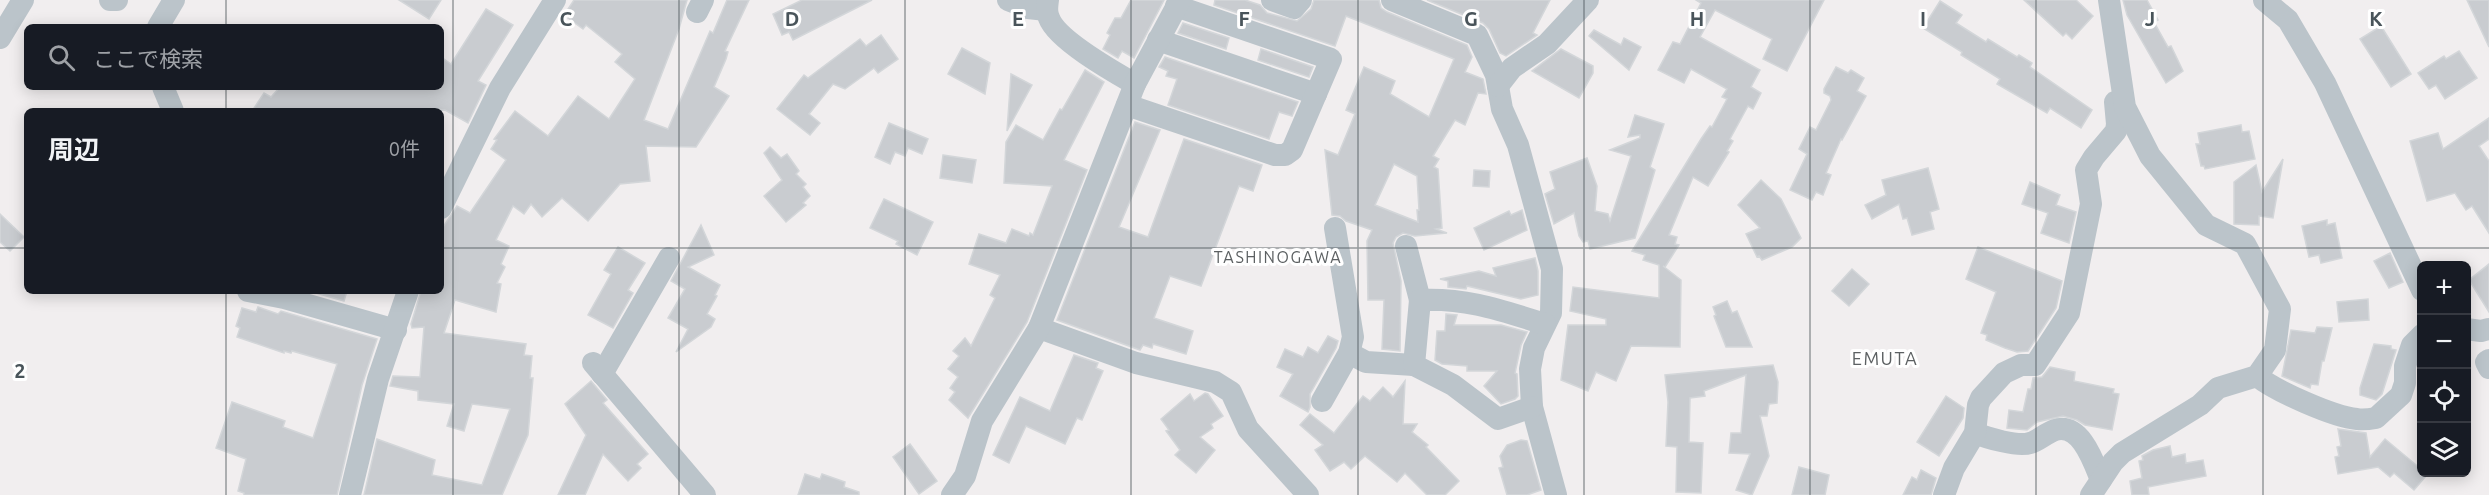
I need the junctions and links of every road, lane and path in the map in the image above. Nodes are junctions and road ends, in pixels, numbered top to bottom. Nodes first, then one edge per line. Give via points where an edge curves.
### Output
1 (23, 0) edge
2 (110, 0) edge
3 (117, 0) edge
4 (174, 0) edge
5 (555, 0) edge
6 (1008, 0) edge
7 (1272, 0) edge
8 (1301, 0) edge
9 (1392, 0) edge
10 (1588, 0) edge
11 (2109, 0) edge
12 (2264, 0) edge
13 (1178, 3) edge
14 (1047, 5) edge
15 (160, 24) edge
16 (0, 38) edge
17 (1158, 40) junction
18 (1498, 86) junction
19 (164, 90) edge
20 (1131, 94) junction
21 (1316, 94) junction
22 (2123, 99) junction
23 (172, 108) edge
24 (444, 202) edge
25 (1335, 228) dead end
26 (1406, 246) dead end
27 (669, 258) dead end
28 (2417, 281) edge
29 (263, 294) edge
30 (407, 294) edge
31 (1420, 300) junction
32 (1545, 324) junction
33 (1039, 328) junction
34 (2489, 329) edge
35 (396, 330) junction
36 (2471, 330) edge
37 (2417, 339) edge
38 (1349, 353) junction
39 (2489, 360) edge
40 (1414, 365) junction
41 (2489, 368) edge
42 (2258, 376) junction
43 (1322, 401) dead end
44 (1532, 407) junction
45 (1975, 433) junction
46 (2096, 488) edge
47 (350, 495) edge
48 (705, 495) edge
49 (952, 495) edge
50 (1308, 495) edge
51 (1556, 495) edge
52 (1944, 495) edge

1 - 16 street
2 - 3 street
4 - 15 street
5 - 24 street via 500,88
6 - 14 street via 1028,8
7 - 8 street via 1294,8
9 - 18 street via 1477,36
10 - 18 street via 1547,44 1512,68
11 - 22 street
12 - 28 street via 2288,20 2325,83
13 - 17 street
13 - 21 street via 1331,59
14 - 20 street via 1049,21 1056,29 1101,64
17 - 20 street
17 - 21 street
18 - 32 street via 1552,269 1552,304
19 - 23 street
20 - 21 street via 1275,155 1285,155 1292,150
20 - 33 street
22 - 42 street via 2150,156 2206,225 2245,244 2280,309 2275,350
22 - 45 street via 2115,102 2116,131 2086,170 2091,204 2069,313 2035,365 2021,365 2004,373 1981,398
25 - 38 street via 1353,337
26 - 31 street
27 - 48 street via 598,368
29 - 35 street
30 - 35 street
31 - 32 street via 1449,298 1486,305
31 - 40 street
32 - 44 street via 1530,369
33 - 49 street via 982,421 964,476
33 - 50 street via 1136,363 1215,382 1232,392 1248,429
34 - 36 street
35 - 47 street via 375,390
37 - 42 street via 2405,366 2401,395 2376,418 2356,419 2328,410 2270,386
38 - 40 street via 1366,362
38 - 43 street
39 - 41 street
40 - 44 street via 1453,386 1498,418
42 - 46 street via 2218,388 2200,405 2122,453
44 - 51 street
45 - 46 street via 2028,444 2054,430 2067,430 2085,445
45 - 52 street via 1954,468

